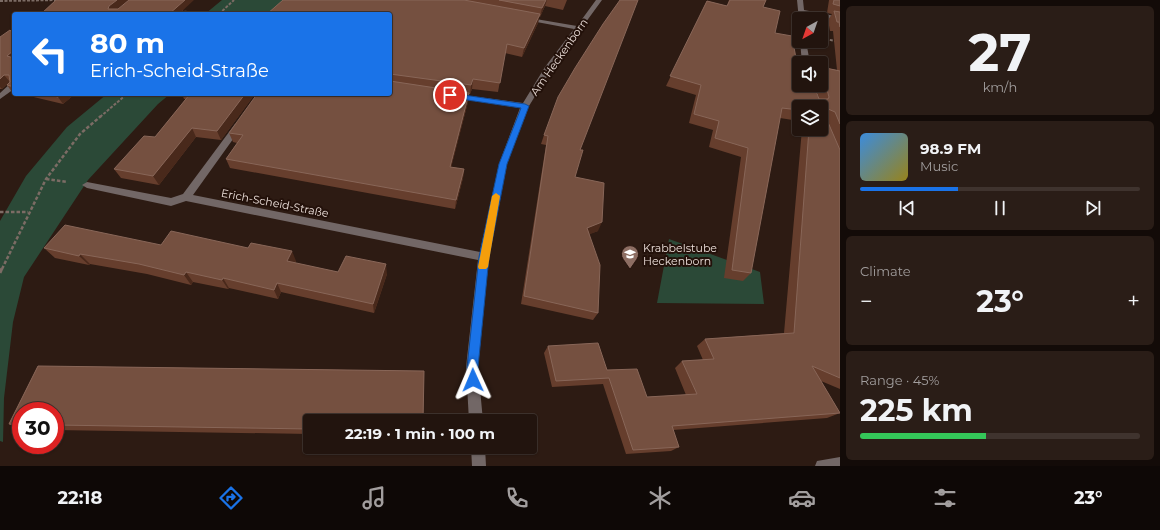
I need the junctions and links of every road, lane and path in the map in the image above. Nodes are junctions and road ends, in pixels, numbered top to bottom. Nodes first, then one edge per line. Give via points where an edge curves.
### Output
1 (59, 0) edge
2 (234, 0) edge
3 (599, 0) edge
4 (800, 0) edge
5 (0, 1) edge
6 (178, 10) edge
7 (800, 11) joint
8 (190, 12) edge
9 (221, 12) edge
10 (519, 16) edge
11 (840, 19) edge
12 (579, 28) junction
13 (828, 39) edge
14 (840, 42) edge
15 (12, 87) edge
16 (450, 95) edge
17 (125, 96) edge
18 (0, 97) edge
19 (525, 106) junction
20 (242, 120) edge
21 (87, 185) dead end
22 (186, 198) junction
23 (0, 212) edge
24 (28, 212) junction
25 (484, 257) junction
26 (0, 273) edge
27 (475, 414) edge
28 (478, 454) edge
29 (840, 464) edge
30 (479, 466) edge
31 (822, 466) edge

1 - 5 path
2 - 9 path
3 - 12 street, Am Heckenborn
4 - 7 street
6 - 8 path
7 - 11 street
10 - 12 street
12 - 19 street, Am Heckenborn via 548,69
13 - 14 path
15 - 18 street
16 - 19 street
17 - 24 path via 80,134 46,179
19 - 25 street, Am Heckenborn via 503,164
20 - 22 street
21 - 22 street via 171,202
22 - 25 street, Erich-Scheid-Straße
23 - 24 path
24 - 26 path
25 - 27 street, Am Heckenborn via 472,367
28 - 30 street
29 - 31 street

